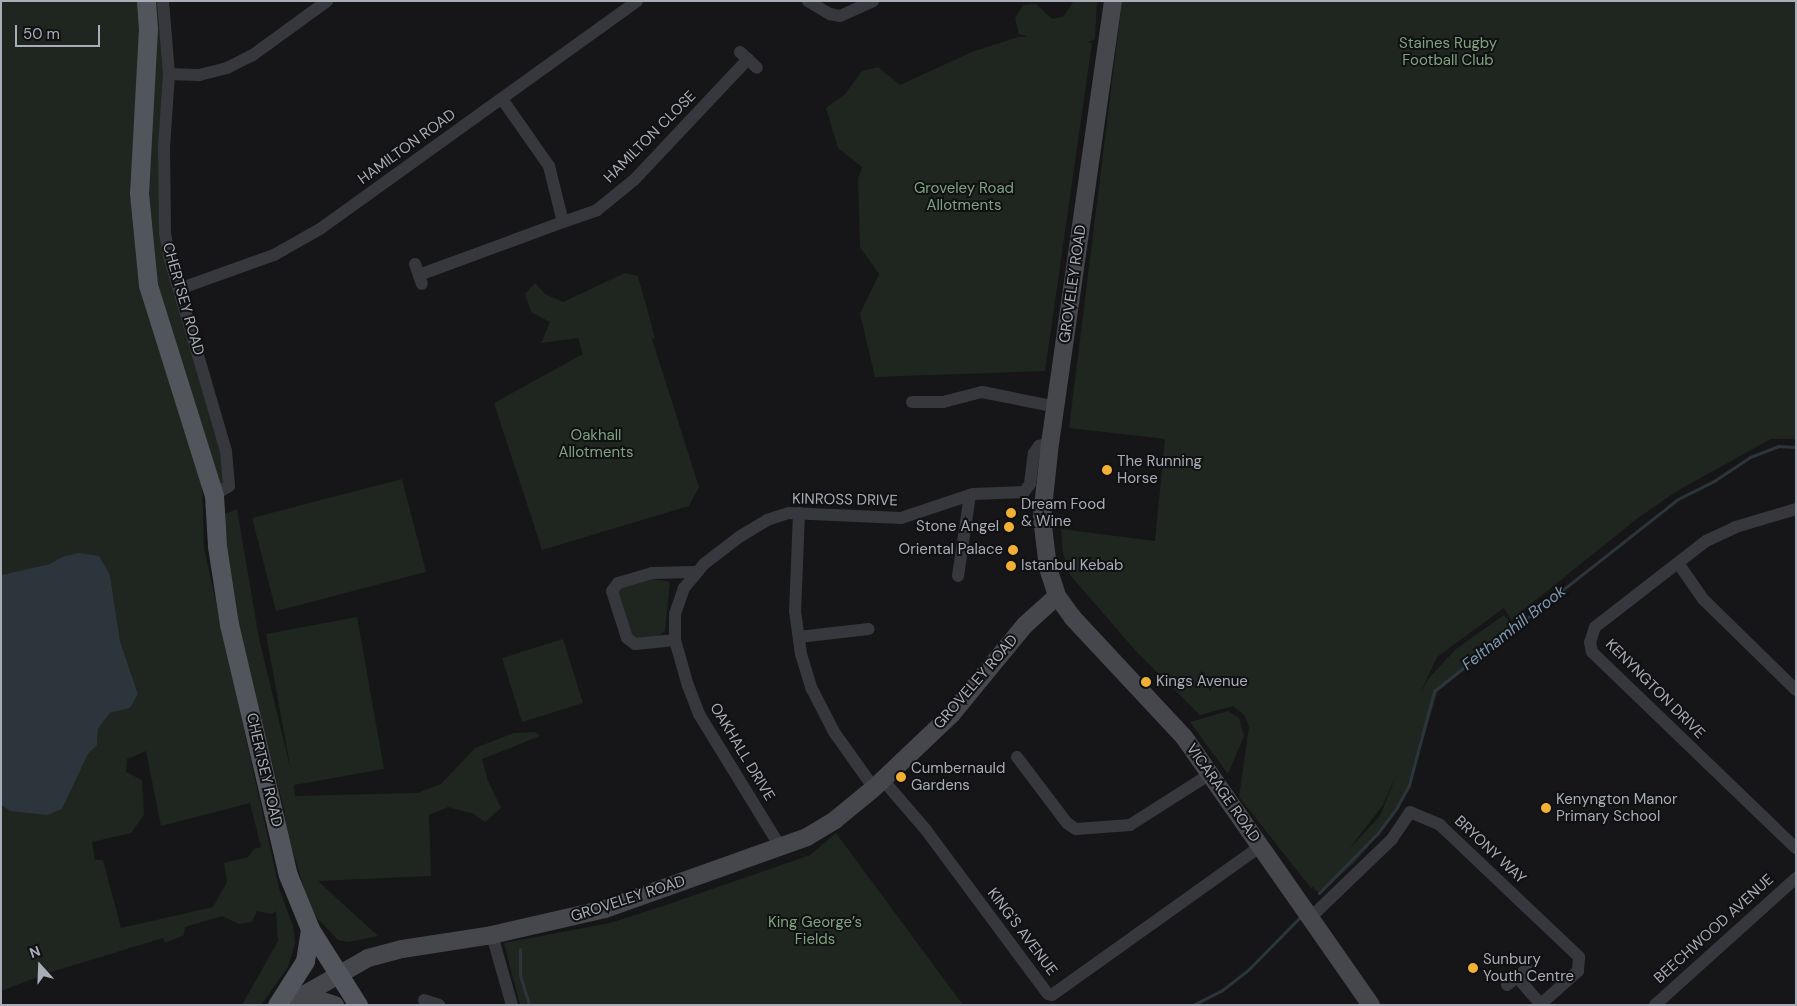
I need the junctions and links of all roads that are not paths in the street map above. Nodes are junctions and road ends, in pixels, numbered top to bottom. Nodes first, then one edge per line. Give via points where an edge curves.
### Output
1 (146, 1) edge
2 (162, 1) edge
3 (327, 1) edge
4 (636, 1) edge
5 (808, 1) edge
6 (873, 1) edge
7 (1113, 1) edge
8 (749, 59) dead end
9 (169, 74) junction
10 (502, 99) junction
11 (563, 222) junction
12 (419, 274) dead end
13 (179, 289) junction
14 (912, 402) dead end
15 (1057, 407) junction
16 (1050, 443) junction
17 (214, 495) junction
18 (970, 495) junction
19 (1796, 510) edge
20 (799, 513) junction
21 (1678, 563) junction
22 (699, 568) junction
23 (958, 576) dead end
24 (1057, 596) junction
25 (869, 629) dead end
26 (799, 637) junction
27 (675, 640) junction
28 (1796, 690) edge
29 (1017, 757) dead end
30 (1210, 774) junction
31 (878, 784) junction
32 (1260, 846) junction
33 (781, 848) junction
34 (1796, 848) edge
35 (1796, 878) edge
36 (1311, 917) junction
37 (310, 929) junction
38 (492, 936) junction
39 (338, 972) junction
40 (1517, 977) dead end
41 (424, 1000) dead end
42 (285, 1003) edge
43 (1541, 1004) edge
44 (334, 1005) edge
45 (358, 1005) edge
46 (439, 1005) edge
47 (512, 1005) edge
48 (1370, 1005) edge
49 (1654, 1005) edge

1 - 17 main road, CHERTSEY ROAD via 148,28 139,193 148,285
2 - 9 street, CHERTSEY ROAD
3 - 9 street via 253,54 227,68 198,74
4 - 10 street, HAMILTON ROAD
5 - 6 street via 840,16
7 - 15 street, GROVELEY ROAD
8 - 11 street, HAMILTON CLOSE via 635,179 596,210
9 - 13 street, CHERTSEY ROAD via 164,212 169,256
10 - 11 street via 549,166
10 - 13 street, HAMILTON ROAD via 320,230 274,255
11 - 12 street, HAMILTON CLOSE
13 - 17 street, CHERTSEY ROAD via 226,451 229,486
14 - 15 street via 944,402 982,392
15 - 16 street, GROVELEY ROAD
16 - 18 street, KINROSS DRIVE via 1039,446 1034,453 1030,484 1024,492
16 - 24 street, GROVELEY ROAD via 1042,517 1048,568
17 - 37 main road, CHERTSEY ROAD via 217,546 229,624 288,875
18 - 20 street, KINROSS DRIVE via 901,518
18 - 23 street
19 - 21 street, KENYNGTON DRIVE via 1736,527 1706,541
20 - 22 street, KINROSS DRIVE via 768,520
20 - 26 street via 795,611
21 - 28 street via 1703,599
21 - 34 street, KENYNGTON DRIVE via 1595,627 1591,634 1592,652
22 - 27 street, OAKHALL DRIVE via 684,588 675,614
22 - 27 street via 652,574 618,583 612,591 627,638 636,644
24 - 30 street, VICARAGE ROAD via 1072,617 1184,737
24 - 31 street, GROVELEY ROAD via 1034,614 951,715
25 - 26 street
26 - 31 street via 812,689 834,732
27 - 33 street, OAKHALL DRIVE via 699,714
29 - 30 street via 1067,823 1076,829 1130,824
30 - 32 street, VICARAGE ROAD
31 - 32 street, KING'S AVENUE via 926,830 1048,994 1052,995
31 - 33 street, GROVELEY ROAD via 835,820
32 - 36 street, VICARAGE ROAD
33 - 38 street, GROVELEY ROAD via 605,909
35 - 49 street, BEECHWOOD AVENUE
36 - 43 street, BRYONY WAY via 1392,839 1410,812 1440,825 1578,957 1578,971
36 - 48 street, VICARAGE ROAD
37 - 39 main road, CHERTSEY ROAD
37 - 42 main road via 306,961
38 - 39 street, GROVELEY ROAD via 386,953
38 - 47 street
39 - 42 street
39 - 45 main road, CHERTSEY ROAD
40 - 43 street, BRYONY WAY
41 - 46 street
42 - 44 street via 316,999

